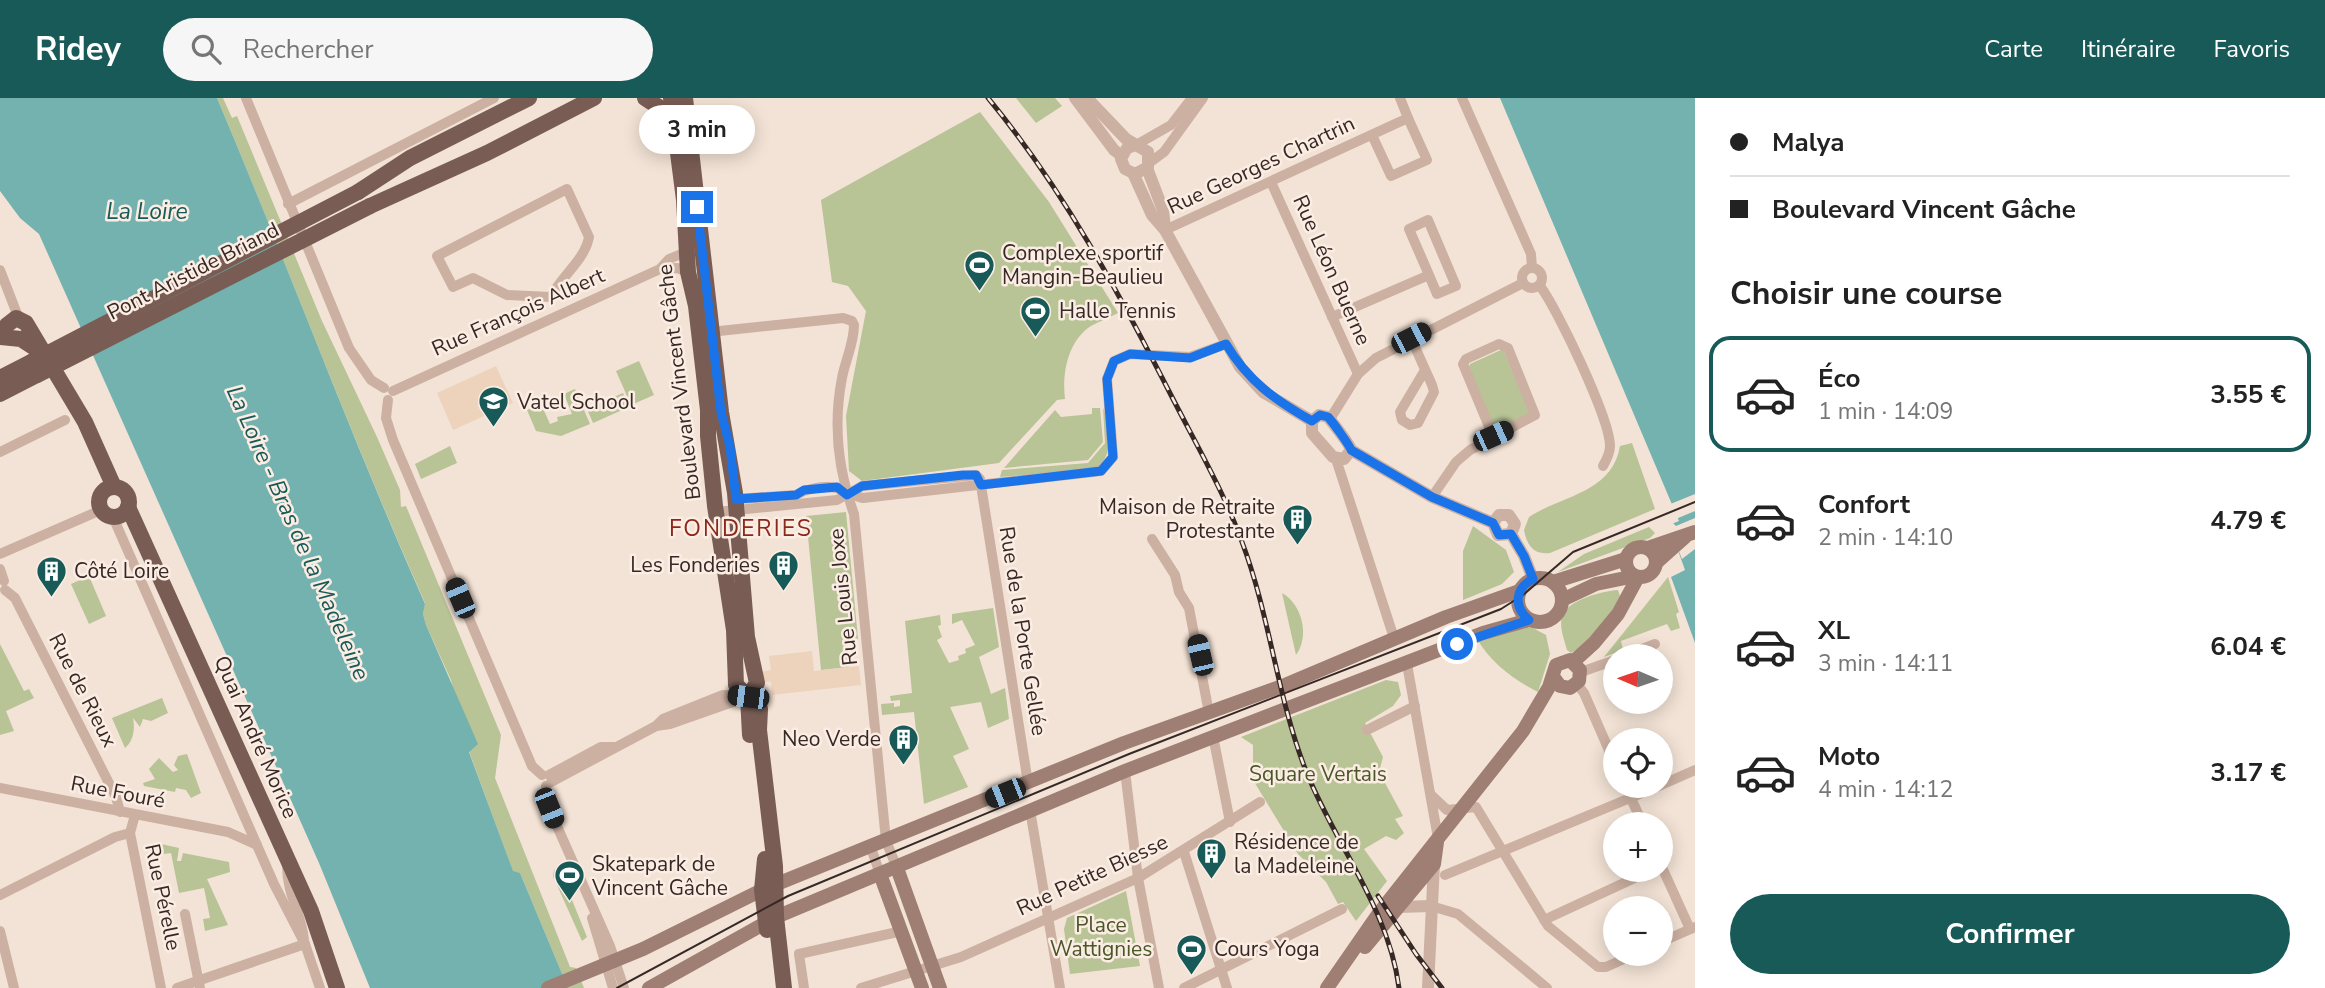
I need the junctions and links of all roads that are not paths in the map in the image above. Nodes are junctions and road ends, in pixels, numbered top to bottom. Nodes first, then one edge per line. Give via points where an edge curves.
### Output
1 (246, 98) edge
2 (494, 98) edge
3 (529, 98) edge
4 (594, 98) edge
5 (645, 98) edge
6 (671, 98) edge
7 (685, 98) edge
8 (1075, 98) edge
9 (1087, 98) edge
10 (1192, 98) edge
11 (1203, 98) edge
12 (1400, 98) edge
13 (1462, 98) edge
14 (674, 117) junction
15 (1408, 118) junction
16 (1372, 135) junction
17 (1136, 145) junction
18 (1122, 156) junction
19 (1148, 165) junction
20 (1133, 173) junction
21 (1271, 182) junction
22 (288, 204) junction
23 (1165, 230) junction
24 (685, 251) junction
25 (1532, 268) junction
26 (660, 269) junction
27 (0, 270) edge
28 (688, 272) junction
29 (1429, 275) junction
30 (1523, 283) junction
31 (1540, 286) junction
32 (551, 297) junction
33 (561, 314) junction
34 (1332, 317) junction
35 (12, 330) edge
36 (705, 333) junction
37 (1411, 338) junction
38 (1226, 344) junction
39 (37, 364) junction
40 (1425, 370) junction
41 (1358, 374) junction
42 (0, 378) edge
43 (388, 393) junction
44 (0, 394) edge
45 (65, 420) dead end
46 (1312, 421) junction
47 (1335, 428) junction
48 (1493, 436) junction
49 (1318, 437) junction
50 (1351, 450) junction
51 (0, 452) edge
52 (1332, 455) junction
53 (1603, 466) dead end
54 (981, 485) junction
55 (108, 490) junction
56 (847, 495) junction
57 (1432, 497) junction
58 (736, 505) junction
59 (128, 507) junction
60 (716, 512) junction
61 (107, 514) junction
62 (1691, 534) edge
63 (1152, 539) dead end
64 (1648, 548) junction
65 (0, 554) edge
66 (1626, 559) junction
67 (1657, 562) junction
68 (0, 569) edge
69 (1637, 577) junction
70 (1533, 579) junction
71 (1553, 582) junction
72 (2, 586) edge
73 (1519, 591) junction
74 (1562, 600) junction
75 (1529, 620) junction
76 (1394, 638) junction
77 (1407, 664) junction
78 (1603, 664) edge
79 (1577, 673) junction
80 (1553, 678) junction
81 (748, 697) junction
82 (1415, 706) junction
83 (1209, 713) junction
84 (1367, 730) dead end
85 (1213, 736) junction
86 (1603, 737) edge
87 (1695, 770) edge
88 (1125, 771) junction
89 (1673, 779) edge
90 (547, 780) junction
91 (1028, 783) junction
92 (0, 788) edge
93 (1431, 795) junction
94 (1631, 798) joint
95 (1259, 802) dead end
96 (1469, 808) junction
97 (1030, 810) junction
98 (120, 812) junction
99 (1637, 812) edge
100 (135, 815) junction
101 (246, 821) junction
102 (1230, 822) junction
103 (228, 832) junction
104 (130, 833) junction
105 (1438, 838) junction
106 (886, 841) junction
107 (257, 845) junction
108 (871, 848) junction
109 (1501, 850) junction
110 (1184, 852) junction
111 (287, 860) junction
112 (897, 868) junction
113 (1439, 870) junction
114 (880, 874) junction
115 (1138, 878) junction
116 (1626, 882) edge
117 (1670, 882) edge
118 (769, 888) junction
119 (0, 895) edge
120 (1399, 907) junction
121 (1437, 907) junction
122 (1342, 909) dead end
123 (186, 914) dead end
124 (1049, 917) junction
125 (771, 920) junction
126 (1544, 920) junction
127 (1693, 928) edge
128 (0, 931) edge
129 (902, 931) junction
130 (1673, 937) edge
131 (305, 944) junction
132 (609, 963) junction
133 (1607, 966) edge
134 (932, 967) junction
135 (1221, 967) junction
136 (916, 972) junction
137 (1336, 984) edge
138 (199, 985) edge
139 (14, 988) edge
140 (161, 988) edge
141 (177, 988) edge
142 (320, 988) edge
143 (337, 988) edge
144 (548, 988) edge
145 (612, 988) edge
146 (624, 988) edge
147 (649, 988) edge
148 (774, 988) edge
149 (783, 988) edge
150 (804, 988) edge
151 (861, 988) edge
152 (922, 988) edge
153 (940, 988) edge
154 (1060, 988) edge
155 (1159, 988) edge
156 (1184, 988) edge
157 (1227, 988) edge
158 (1428, 988) edge
159 (1547, 988) edge

1 - 22 street
2 - 22 street
3 - 39 main road, Pont Aristide Briand, bridge via 410,158 358,192
4 - 39 main road, Pont Aristide Briand, bridge via 487,153
5 - 14 main road
6 - 14 main road, Boulevard Vincent Gâche
7 - 36 main road, Boulevard Vincent Gâche
8 - 18 street
9 - 17 street
10 - 17 street via 1171,125
11 - 19 street via 1164,152
12 - 15 street, Rue Georges Chartrin
13 - 25 street via 1531,254
14 - 24 main road, Boulevard Vincent Gâche
15 - 16 street, Rue Georges Chartrin
15 - 16 street, Rue Georges Chartrin via 1427,160 1391,176
16 - 21 street, Rue Georges Chartrin
17 - 18 street
17 - 19 street via 1146,150
18 - 20 street via 1124,167
19 - 20 street
19 - 23 street
20 - 23 street via 1152,215
21 - 23 street, Rue Georges Chartrin
21 - 34 street, Rue Léon Buerne
22 - 43 street via 349,348 371,380
23 - 38 street
24 - 26 street, Rue François Albert
24 - 28 main road, Boulevard Vincent Gâche
25 - 30 street via 1523,273
25 - 31 street via 1542,273
26 - 28 street
26 - 33 street, Rue François Albert
27 - 35 street
28 - 36 main road, Boulevard Vincent Gâche
29 - 29 street via 1437,294 1456,286 1428,220 1409,229
29 - 34 street
30 - 31 street via 1531,289
30 - 37 street
31 - 53 street via 1556,310 1607,427 1610,451
32 - 32 street via 585,251 589,237 567,189 437,256 453,287 473,278 507,295
32 - 33 street
33 - 43 street, Rue François Albert
34 - 41 street, Rue Léon Buerne
35 - 39 main road
36 - 56 street, Rue Louis Joxe via 843,318 852,321 837,414
36 - 58 main road, Boulevard Vincent Gâche
36 - 60 main road, Boulevard Vincent Gâche
37 - 40 street
37 - 41 street
38 - 46 street via 1263,392
38 - 54 street via 1190,358 1130,354 1114,361 1107,379 1113,457 1101,471
39 - 42 main road
39 - 44 main road
39 - 55 main road via 85,422 104,467
40 - 40 street via 1433,399 1418,423 1410,425 1402,421 1400,412
41 - 47 street
43 - 90 street via 386,418 393,440 527,756
45 - 51 street
46 - 47 street via 1320,415
46 - 49 street via 1311,429
47 - 49 street via 1326,437
47 - 50 street via 1349,441
47 - 52 street
48 - 48 street via 1531,419 1535,409 1508,348 1499,344 1463,364
48 - 57 street via 1456,462
49 - 52 street
50 - 52 street via 1344,459
50 - 57 street
52 - 76 street
54 - 56 street via 976,475 970,475 862,486
54 - 91 street, Rue de la Porte Gellée
55 - 59 main road via 127,494
55 - 61 main road via 99,501
56 - 58 street via 838,500
56 - 106 street, Rue Louis Joxe via 854,514
57 - 70 street via 1493,523 1499,515 1509,515 1515,524 1511,534
58 - 60 street
58 - 81 main road, Boulevard Vincent Gâche via 747,637 757,683
59 - 61 main road via 123,514
59 - 111 main road, Quai André Morice
60 - 81 main road, Boulevard Vincent Gâche via 728,580 736,685
61 - 65 street
61 - 101 street
62 - 64 main road
62 - 67 main road
63 - 83 street via 1189,608
64 - 66 main road via 1633,549
64 - 67 main road
66 - 69 main road via 1628,569
66 - 71 main road
67 - 69 main road via 1651,574
68 - 72 street, Rue de Rieux
69 - 74 main road via 1596,584
69 - 79 main road
70 - 71 main road
70 - 73 main road
71 - 74 main road
72 - 98 street, Rue de Rieux via 15,598
73 - 75 main road via 1518,605
73 - 76 main road
74 - 75 main road via 1550,620
75 - 77 main road
76 - 83 main road
77 - 82 street
77 - 85 main road
78 - 79 street
79 - 80 main road via 1562,687
79 - 80 main road via 1558,663
79 - 86 street
80 - 96 main road via 1523,731
81 - 90 street via 723,695 663,719 614,747 601,747
81 - 118 main road, Boulevard Vincent Gâche
82 - 84 street
82 - 93 street
83 - 91 main road
85 - 88 main road
85 - 102 street
87 - 89 street
88 - 97 main road
88 - 115 street
90 - 132 street via 546,799 610,946
91 - 106 main road
92 - 98 street, Rue Fouré
93 - 96 street via 1447,810
93 - 105 street
94 - 99 street
94 - 109 street
95 - 102 street, Rue Petite Biesse
96 - 105 main road
96 - 109 street
97 - 112 main road
97 - 124 street
98 - 100 street, Rue Fouré
100 - 103 street, Rue Fouré
100 - 104 street, Rue Pérelle
101 - 103 street
101 - 107 street
102 - 110 street, Rue Petite Biesse
103 - 107 street, Rue Fouré
104 - 119 street
104 - 140 street, Rue Pérelle
105 - 113 main road
105 - 137 main road via 1379,913
106 - 108 main road
106 - 112 street, Rue Louis Joxe
107 - 131 street
108 - 114 street
108 - 118 main road
109 - 113 street
109 - 126 street
110 - 115 street, Rue Petite Biesse
110 - 135 street
111 - 131 street via 289,892 303,924
111 - 143 main road, Quai André Morice via 311,911
112 - 114 main road
112 - 134 main road
113 - 120 main road
113 - 121 street
114 - 125 main road
114 - 129 main road
115 - 124 street, Rue Petite Biesse
115 - 155 street
116 - 126 street
117 - 127 street
118 - 125 main road, Boulevard Vincent Gâche
118 - 132 main road
120 - 121 street
120 - 137 main road
121 - 158 street
121 - 159 street via 1458,914
122 - 135 street
123 - 138 street
124 - 134 street, Rue Petite Biesse
124 - 154 street
125 - 147 main road
125 - 148 main road
125 - 149 main road
126 - 133 street via 1594,966
127 - 130 street
128 - 139 street
129 - 136 main road
129 - 150 street via 799,954
131 - 138 street
131 - 142 street
132 - 144 main road
132 - 145 street
132 - 146 street
134 - 136 street, Rue Petite Biesse
134 - 153 main road
135 - 156 street
135 - 157 street
136 - 151 street, Rue Petite Biesse
136 - 152 main road
138 - 141 street

